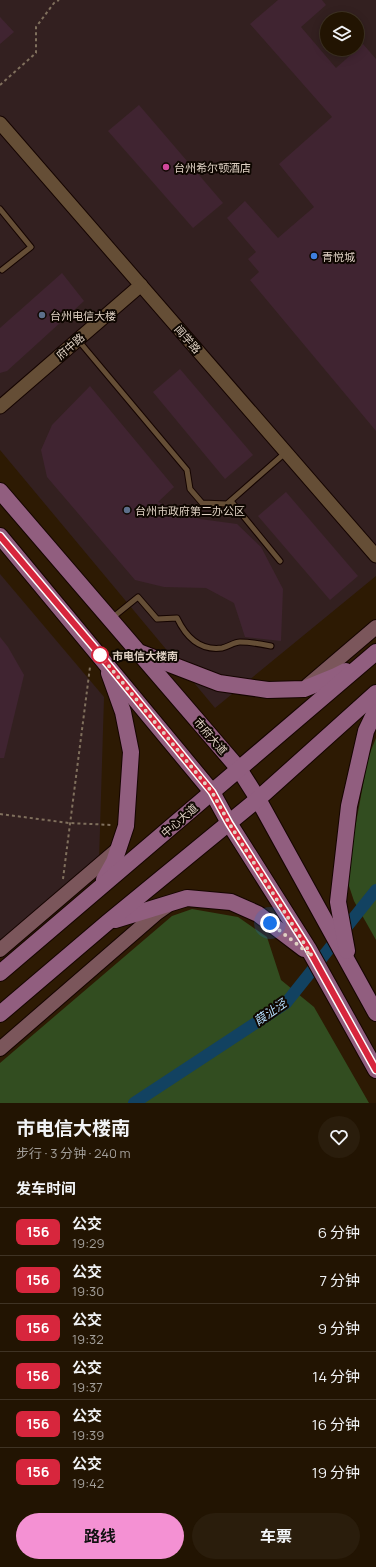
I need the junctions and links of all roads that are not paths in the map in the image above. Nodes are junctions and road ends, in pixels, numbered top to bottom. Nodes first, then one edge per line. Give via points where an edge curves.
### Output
1 (0, 123) edge
2 (0, 209) edge
3 (2, 270) dead end
4 (141, 285) junction
5 (77, 340) junction
6 (0, 407) edge
7 (286, 452) junction
8 (0, 491) edge
9 (230, 501) junction
10 (0, 536) edge
11 (376, 556) edge
12 (280, 561) dead end
13 (110, 619) junction
14 (376, 627) edge
15 (271, 646) dead end
16 (138, 652) junction
17 (372, 655) edge
18 (106, 664) junction
19 (304, 688) junction
20 (376, 693) edge
21 (376, 710) edge
22 (371, 726) edge
23 (240, 769) junction
24 (212, 792) junction
25 (258, 799) junction
26 (229, 823) junction
27 (118, 850) junction
28 (99, 889) junction
29 (174, 901) junction
30 (108, 922) junction
31 (0, 950) edge
32 (312, 956) junction
33 (349, 965) junction
34 (0, 973) edge
35 (376, 1013) edge
36 (0, 1014) edge
37 (0, 1049) edge
38 (376, 1070) edge

1 - 4 street, 闻学路
2 - 3 lane via 31,247
4 - 5 street, 府中路
4 - 7 street, 闻学路
5 - 6 street, 府中路
5 - 9 lane via 187,470 190,489 202,504 227,504
7 - 9 lane
7 - 11 street, 闻学路
8 - 13 main road, 市府大道
9 - 12 lane
10 - 18 main road
13 - 15 lane via 138,597 157,619 177,618 182,630 203,646 223,648 238,642
13 - 16 main road, 市府大道
14 - 19 main road
16 - 19 main road via 219,683 268,690
16 - 23 main road, 市府大道
17 - 19 main road via 336,676
17 - 23 main road, 中心大道
18 - 24 main road
18 - 27 main road via 123,712 131,752 126,826
20 - 25 main road
21 - 22 main road
22 - 33 main road via 349,806 338,902
23 - 24 main road, 中心大道
23 - 25 main road, 市府大道
24 - 26 main road
24 - 28 main road, 中心大道
25 - 26 main road
25 - 33 main road, 市府大道
26 - 30 main road
26 - 32 main road
27 - 28 main road
27 - 31 main road
28 - 34 main road, 中心大道
29 - 30 main road
29 - 32 main road via 187,898 231,902 258,914
29 - 37 main road
30 - 36 main road
32 - 38 main road
33 - 35 main road, 市府大道

